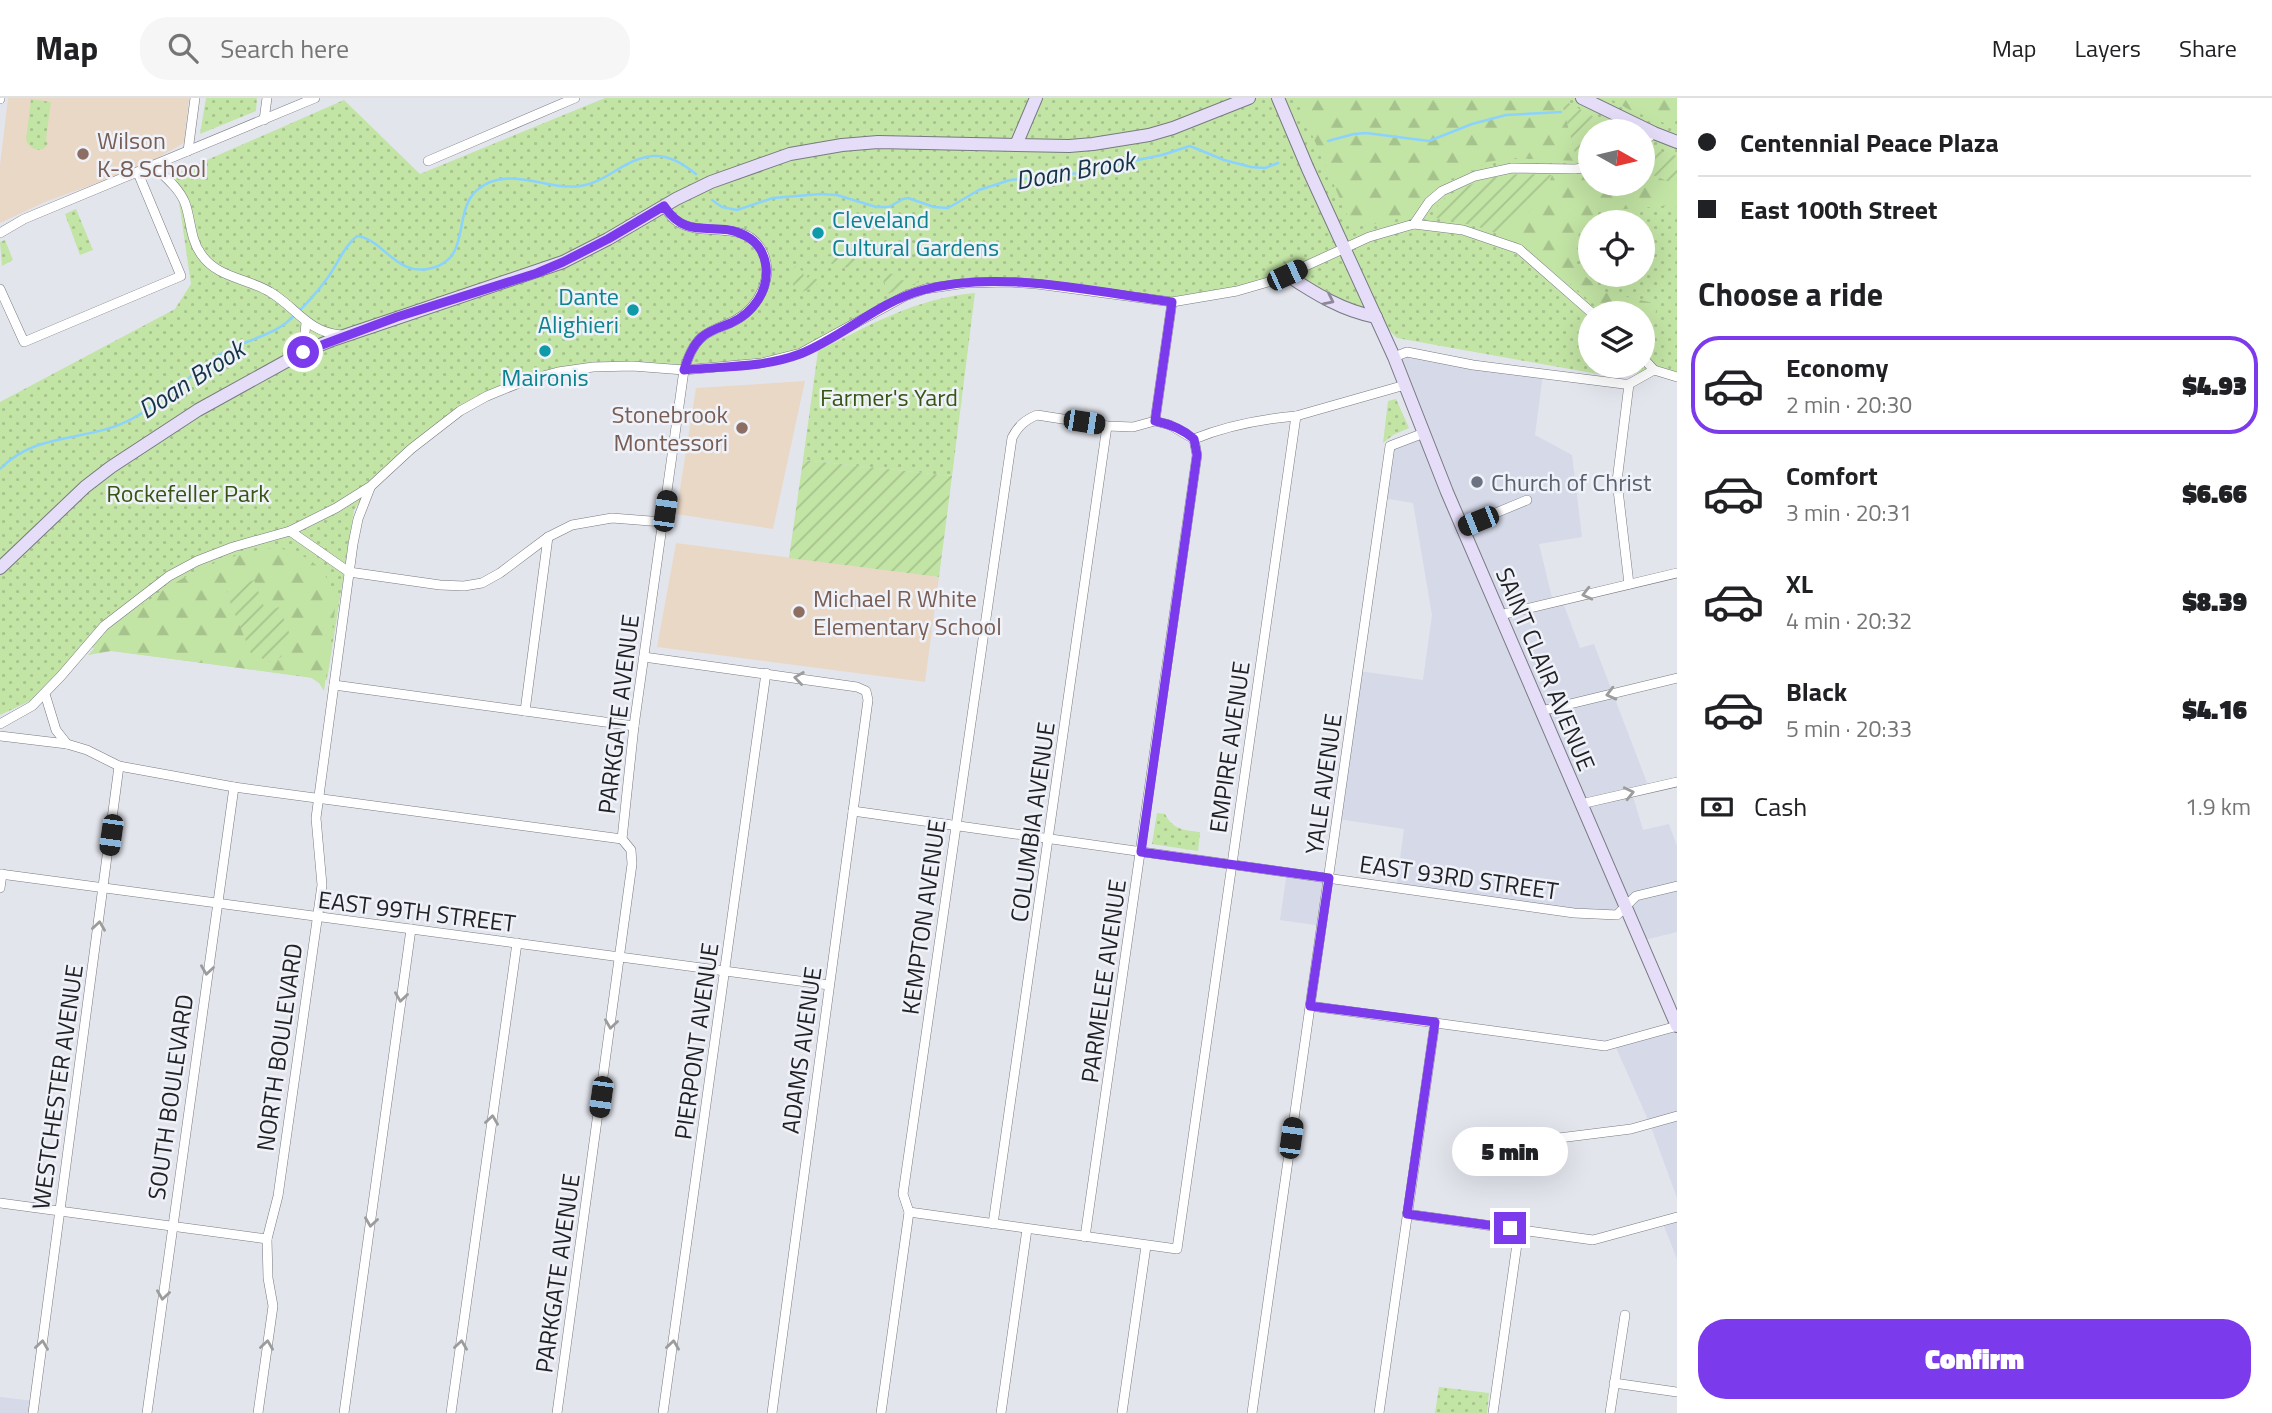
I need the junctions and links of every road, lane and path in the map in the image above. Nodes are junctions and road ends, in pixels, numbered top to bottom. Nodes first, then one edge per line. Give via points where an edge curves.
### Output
1 (195, 98) edge
2 (267, 98) edge
3 (315, 98) edge
4 (575, 98) edge
5 (1037, 98) edge
6 (1249, 98) edge
7 (1278, 98) edge
8 (1582, 98) edge
9 (1618, 119) edge
10 (264, 120) junction
11 (1656, 138) edge
12 (1677, 142) edge
13 (1016, 145) junction
14 (188, 151) junction
15 (428, 162) dead end
16 (154, 166) junction
17 (1578, 169) edge
18 (138, 173) junction
19 (664, 206) junction
20 (1414, 224) junction
21 (0, 233) edge
22 (1345, 248) junction
23 (1287, 275) junction
24 (0, 289) edge
25 (1579, 301) edge
26 (1172, 302) junction
27 (1376, 317) junction
28 (304, 321) junction
29 (345, 335) junction
30 (303, 352) junction
31 (1394, 357) junction
32 (684, 370) junction
33 (1655, 370) edge
34 (1677, 377) edge
35 (1640, 378) edge
36 (1629, 384) junction
37 (1405, 385) junction
38 (1296, 416) junction
39 (1155, 421) junction
40 (1107, 426) junction
41 (1424, 433) junction
42 (1194, 439) junction
43 (371, 486) junction
44 (1527, 500) dead end
45 (663, 522) junction
46 (1462, 527) junction
47 (290, 531) junction
48 (548, 537) junction
49 (0, 568) edge
50 (349, 572) junction
51 (1677, 573) edge
52 (1629, 584) junction
53 (1500, 615) junction
54 (644, 657) junction
55 (765, 673) junction
56 (1677, 678) edge
57 (334, 685) junction
58 (45, 694) junction
59 (526, 711) junction
60 (1541, 711) junction
61 (0, 724) edge
62 (634, 726) junction
63 (0, 736) edge
64 (67, 744) junction
65 (119, 766) junction
66 (1677, 782) edge
67 (234, 787) junction
68 (319, 798) junction
69 (1581, 804) junction
70 (853, 811) junction
71 (956, 826) junction
72 (622, 839) junction
73 (1049, 839) junction
74 (1141, 852) junction
75 (1232, 864) junction
76 (1, 874) edge
77 (1329, 878) junction
78 (1677, 886) edge
79 (104, 887) junction
80 (0, 888) edge
81 (217, 903) junction
82 (1626, 906) junction
83 (316, 917) junction
84 (411, 929) junction
85 (517, 943) junction
86 (620, 957) junction
87 (726, 972) junction
88 (829, 985) junction
89 (1310, 1006) junction
90 (1673, 1007) edge
91 (1435, 1022) junction
92 (1677, 1026) edge
93 (1677, 1116) edge
94 (1518, 1143) dead end
95 (0, 1203) edge
96 (60, 1211) junction
97 (909, 1212) junction
98 (1407, 1214) junction
99 (1677, 1217) edge
100 (993, 1224) junction
101 (172, 1228) junction
102 (1027, 1229) junction
103 (1519, 1230) junction
104 (1085, 1237) junction
105 (267, 1239) junction
106 (1146, 1246) junction
107 (1625, 1315) dead end
108 (1614, 1383) junction
109 (1677, 1392) edge
110 (33, 1413) edge
111 (147, 1413) edge
112 (258, 1413) edge
113 (344, 1413) edge
114 (451, 1413) edge
115 (557, 1413) edge
116 (663, 1413) edge
117 (772, 1413) edge
118 (881, 1413) edge
119 (1001, 1413) edge
120 (1122, 1413) edge
121 (1252, 1413) edge
122 (1379, 1413) edge
123 (1493, 1413) edge
124 (1610, 1413) edge

1 - 14 street
2 - 10 street
3 - 10 street
4 - 15 street
5 - 13 main road
6 - 13 main road via 1149,135 1093,144
7 - 22 main road, SAINT CLAIR AVENUE
8 - 9 main road
10 - 14 street
11 - 12 main road
13 - 19 main road via 912,141 842,145 790,155 710,182
14 - 16 street
16 - 18 street
16 - 28 street via 181,196 195,244 206,260 228,275 269,291
17 - 20 street via 1512,168 1475,176 1442,191
18 - 21 street
18 - 24 street via 181,276 24,342
19 - 29 main road via 563,262
19 - 32 street, PARKGATE AVENUE via 683,225 747,236 759,247 765,263 764,287 755,303 743,316 701,338
20 - 22 street
20 - 25 street via 1463,230 1519,248
22 - 23 street
22 - 27 main road, SAINT CLAIR AVENUE
23 - 26 street via 1237,291
23 -> 27 main road via 1332,302
26 - 32 street via 1037,284 966,283 905,296 801,353 752,365
26 - 39 street
27 - 31 main road, SAINT CLAIR AVENUE
28 - 29 street via 325,332
28 - 30 street
29 - 30 main road
30 - 49 main road via 198,410 111,467
31 - 36 street via 1407,352 1472,365
31 - 37 main road, SAINT CLAIR AVENUE
32 - 43 street via 593,367 524,381 460,411
32 - 45 street, PARKGATE AVENUE
33 - 34 street
35 - 36 street
36 - 52 street via 1617,481
37 - 38 street
37 - 41 main road, SAINT CLAIR AVENUE
38 - 42 street
38 - 75 street, EMPIRE AVENUE
39 - 40 street via 1133,427
39 - 42 street
40 - 71 street, KEMPTON AVENUE via 1037,415 1017,428 1012,438
40 - 73 street, COLUMBIA AVENUE
41 - 46 main road, SAINT CLAIR AVENUE
41 - 77 street, YALE AVENUE via 1390,446
42 - 74 street, PARMELEE AVENUE via 1197,455
43 - 47 street
43 - 50 street, NORTH BOULEVARD via 358,519
44 - 46 street
45 - 48 street via 596,519
45 - 54 street, PARKGATE AVENUE
46 - 53 main road, SAINT CLAIR AVENUE
47 - 50 street
47 - 58 street via 233,547 169,576 104,626
48 - 50 street via 482,583 440,585
48 - 59 street
50 - 57 street, NORTH BOULEVARD
51 - 52 street
52 -> 53 street
53 - 60 main road, SAINT CLAIR AVENUE
54 - 55 street
54 - 62 street, PARKGATE AVENUE
70 -> 55 street, ADAMS AVENUE via 866,691
55 - 87 street, PIERPONT AVENUE
56 -> 60 street
57 - 59 street
57 - 68 street, NORTH BOULEVARD
58 - 61 street
58 - 64 street via 55,730
59 - 62 street
60 - 69 main road, SAINT CLAIR AVENUE
62 - 72 street, PARKGATE AVENUE
63 - 64 street
64 - 65 street
65 - 67 street
65 - 79 street, WESTCHESTER AVENUE
69 -> 66 street
67 - 68 street
67 - 81 street, SOUTH BOULEVARD
68 - 72 street
68 - 83 street, NORTH BOULEVARD via 316,818 322,885
69 - 82 main road, SAINT CLAIR AVENUE
70 - 71 street, EAST 93RD STREET
70 - 88 street, ADAMS AVENUE
71 - 73 street, EAST 93RD STREET
71 - 97 street, KEMPTON AVENUE via 903,1194
72 - 86 street, PARKGATE AVENUE via 631,850 632,864
73 - 74 street, EAST 93RD STREET
73 - 100 street, COLUMBIA AVENUE
74 - 75 street, EAST 93RD STREET
74 - 104 street, PARMELEE AVENUE
75 - 77 street, EAST 93RD STREET
75 - 106 street, EMPIRE AVENUE via 1177,1249
76 - 79 street, EAST 99TH STREET
76 - 80 street
77 - 82 street, EAST 93RD STREET via 1574,913 1617,915
77 - 89 street, YALE AVENUE
78 - 82 street, EAST 93RD STREET via 1636,896
79 - 81 street, EAST 99TH STREET
96 -> 79 street, WESTCHESTER AVENUE
81 - 83 street, EAST 99TH STREET
81 -> 101 street, SOUTH BOULEVARD
82 - 90 main road, SAINT CLAIR AVENUE
83 - 84 street, EAST 99TH STREET
83 - 105 street, NORTH BOULEVARD via 278,1196
84 - 85 street, EAST 99TH STREET
84 -> 113 street
85 - 86 street, EAST 99TH STREET
114 -> 85 street
86 - 87 street, EAST 99TH STREET
86 -> 115 street, PARKGATE AVENUE
87 - 88 street, EAST 99TH STREET
116 -> 87 street, PIERPONT AVENUE
88 - 117 street, ADAMS AVENUE
89 - 91 street
89 - 121 street, YALE AVENUE
90 - 92 main road, SAINT CLAIR AVENUE
91 - 92 street via 1605,1046
91 - 98 street
93 - 94 street via 1631,1129
95 - 96 street
96 - 101 street
110 -> 96 street, WESTCHESTER AVENUE
97 - 100 street
97 - 118 street, KEMPTON AVENUE
98 - 103 street
98 - 122 street
99 - 103 street via 1593,1240
100 - 102 street
101 - 105 street
101 -> 111 street, SOUTH BOULEVARD
102 - 104 street
102 - 119 street
103 - 123 street
104 - 106 street
112 -> 105 street, NORTH BOULEVARD via 273,1306
106 - 120 street
107 - 108 street
108 - 109 street
108 - 124 street

